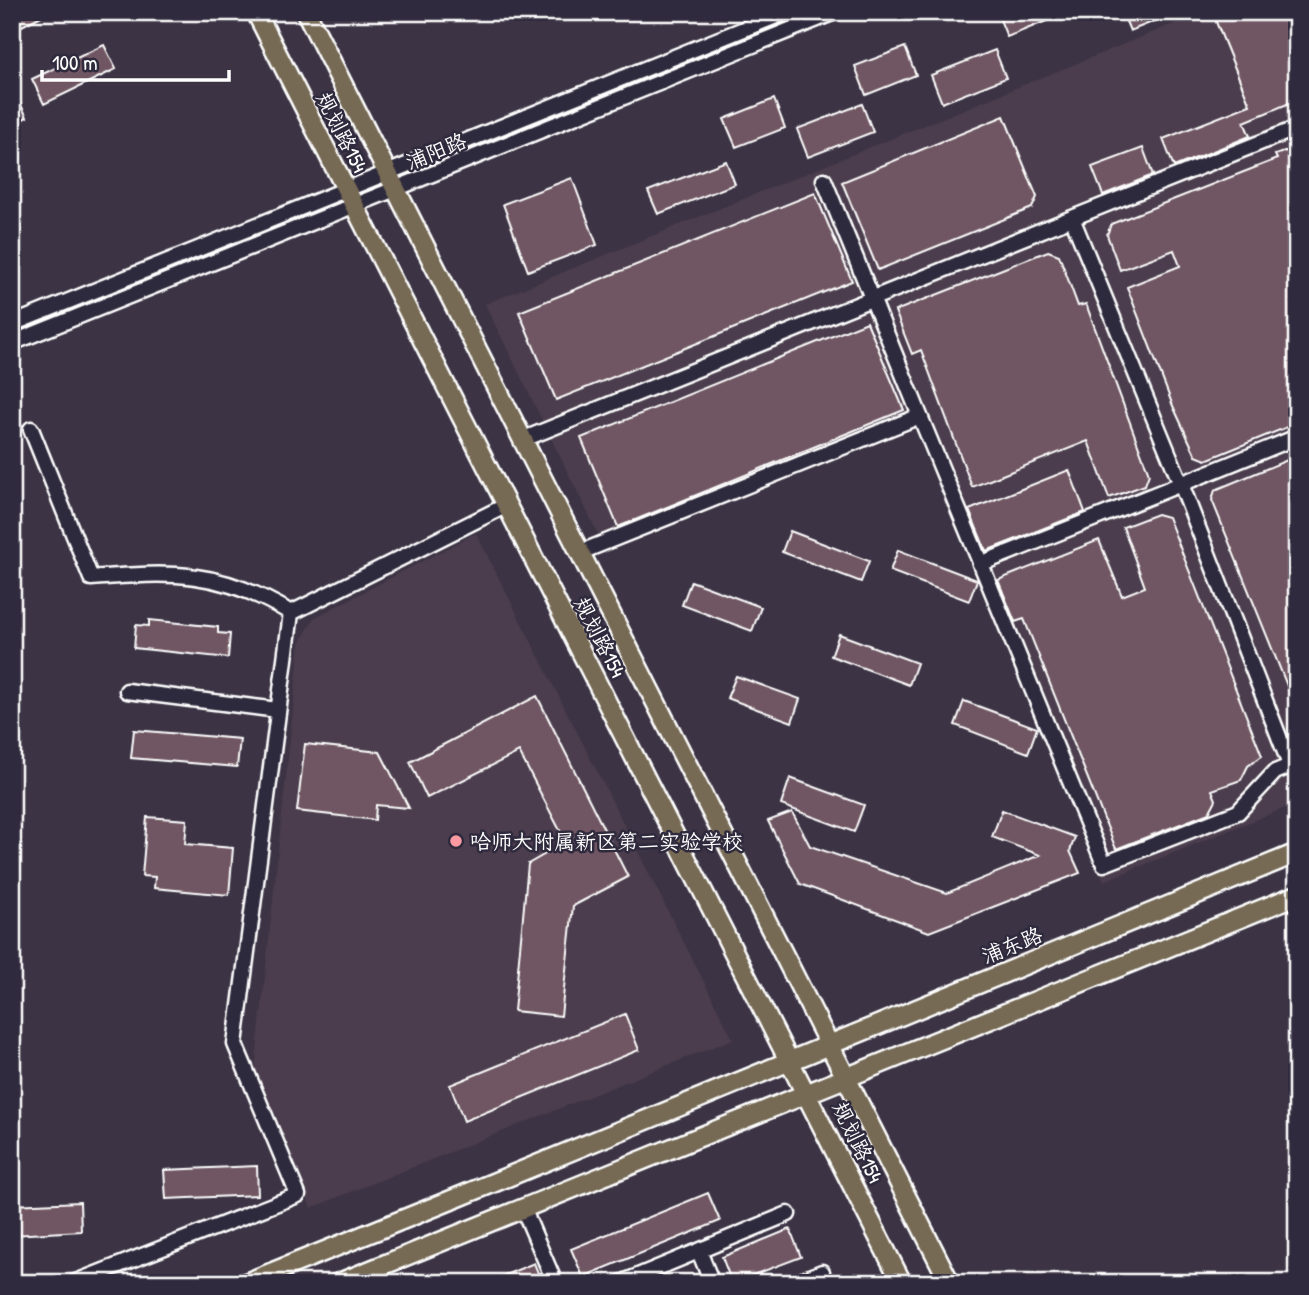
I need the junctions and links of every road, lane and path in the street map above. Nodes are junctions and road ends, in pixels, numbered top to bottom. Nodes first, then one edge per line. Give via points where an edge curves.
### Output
1 (256, 12) edge
2 (306, 12) edge
3 (786, 12) edge
4 (835, 12) edge
5 (1297, 128) edge
6 (824, 180) dead end
7 (393, 181) junction
8 (350, 198) junction
9 (1072, 218) junction
10 (873, 298) junction
11 (12, 324) edge
12 (12, 343) edge
13 (920, 416) junction
14 (31, 429) dead end
15 (1297, 437) edge
16 (524, 439) junction
17 (1181, 484) junction
18 (507, 505) junction
19 (580, 552) junction
20 (981, 564) junction
21 (291, 613) junction
22 (127, 691) dead end
23 (278, 710) junction
24 (1293, 764) edge
25 (1297, 853) edge
26 (1297, 895) edge
27 (830, 1044) junction
28 (792, 1062) junction
29 (845, 1077) junction
30 (807, 1091) junction
31 (523, 1208) junction
32 (788, 1214) dead end
33 (699, 1251) junction
34 (822, 1272) dead end
35 (73, 1283) edge
36 (246, 1283) edge
37 (339, 1283) edge
38 (555, 1283) edge
39 (621, 1283) edge
40 (712, 1283) edge
41 (795, 1283) edge
42 (902, 1283) edge
43 (950, 1283) edge

1 - 8 main road, 规划路154
2 - 7 main road, 规划路154
3 - 7 street, 浦阳路
4 - 7 street, 浦阳路
5 - 9 street
6 - 10 street
7 - 8 street, 浦阳路
7 - 16 main road, 规划路154
8 - 11 street, 浦阳路
8 - 12 street, 浦阳路
8 - 18 main road, 规划路154
9 - 10 street
9 - 17 street
10 - 13 street
10 - 16 street
13 - 19 street
13 - 20 street
14 - 21 street via 91,578 193,574 241,587
15 - 17 street
16 - 19 main road, 规划路154
17 - 20 street
17 - 24 street
18 - 21 street
18 - 28 main road, 规划路154
19 - 27 main road, 规划路154
20 - 24 street via 1104,864 1238,812 1263,782
21 - 23 street
22 - 23 street
23 - 35 street via 235,1044 298,1195
25 - 27 main road, 浦东路
26 - 29 main road
27 - 28 main road, 浦东路
27 - 29 main road, 规划路154
28 - 30 main road, 规划路154
28 - 36 main road, 浦东路
29 - 30 main road
29 - 43 main road, 规划路154
30 - 31 main road
30 - 42 main road, 规划路154
31 - 37 main road
31 - 38 street
32 - 33 street
33 - 39 street
33 - 40 street
34 - 41 street

